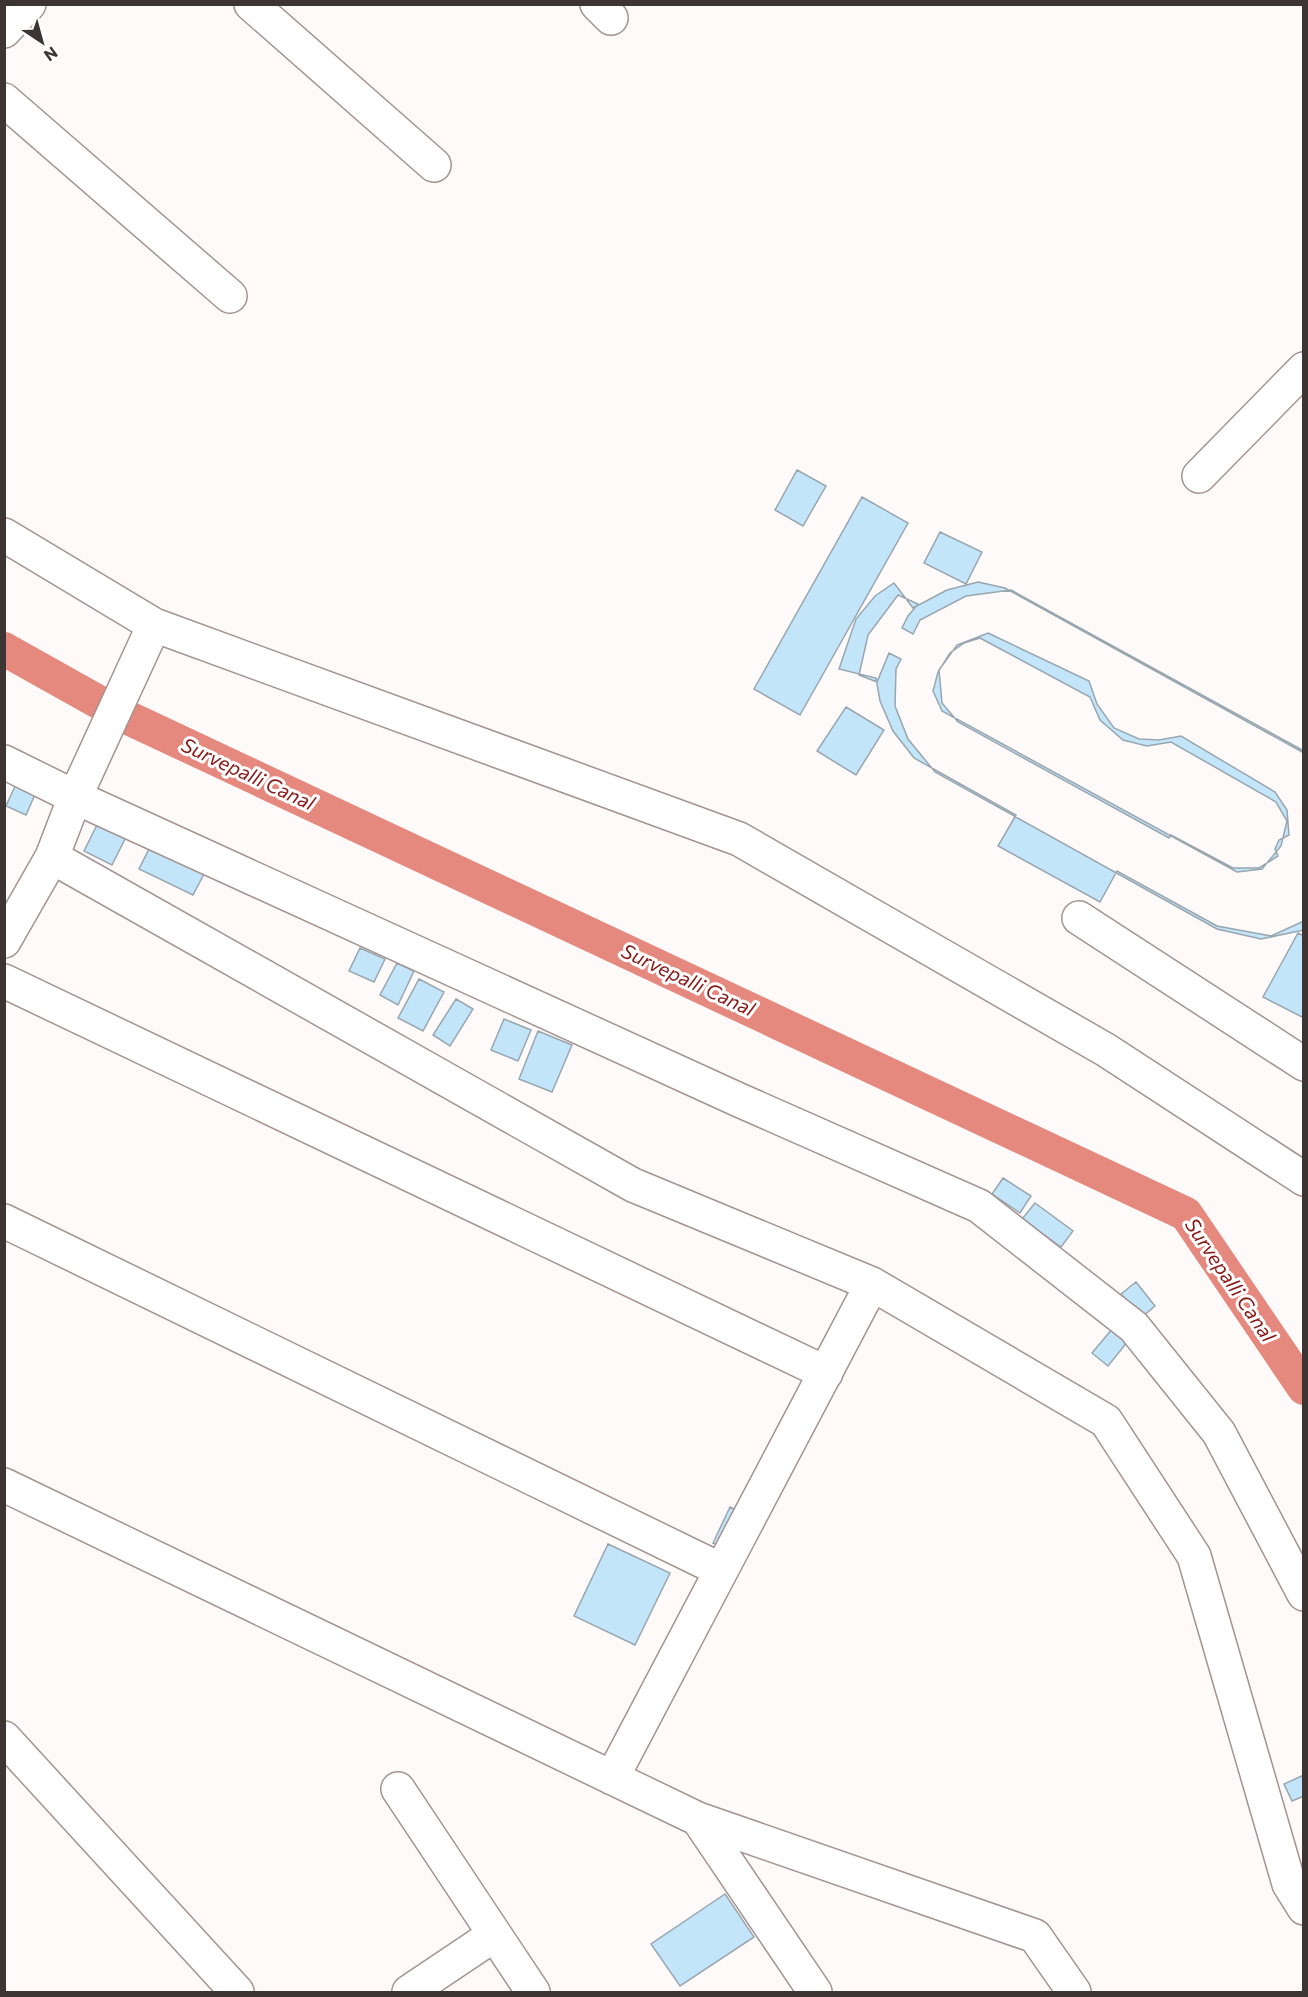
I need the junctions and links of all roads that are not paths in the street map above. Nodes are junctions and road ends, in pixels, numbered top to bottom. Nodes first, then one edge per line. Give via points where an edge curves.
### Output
1 (29, 4) edge
2 (250, 4) edge
3 (4, 31) edge
4 (4, 100) edge
5 (434, 165) dead end
6 (230, 296) dead end
7 (1304, 369) edge
8 (1199, 476) dead end
9 (4, 535) edge
10 (149, 636) junction
11 (4, 762) edge
12 (80, 786) junction
13 (52, 857) junction
14 (1079, 918) dead end
15 (4, 941) edge
16 (4, 981) edge
17 (1304, 1064) edge
18 (1304, 1179) edge
19 (4, 1221) edge
20 (872, 1284) junction
21 (826, 1373) junction
22 (4, 1485) edge
23 (721, 1570) junction
24 (1304, 1594) edge
25 (4, 1738) edge
26 (612, 1778) junction
27 (398, 1789) dead end
28 (698, 1820) junction
29 (1304, 1908) edge
30 (494, 1935) junction
31 (237, 1992) edge
32 (409, 1992) edge
33 (533, 1992) edge
34 (815, 1992) edge
35 (1074, 1992) edge

1 - 3 street
2 - 5 street
4 - 6 street
7 - 8 street
9 - 10 street
10 - 12 street
10 - 18 street via 739,839 1106,1050
11 - 12 street
12 - 13 street
12 - 24 street via 739,1100 979,1206 1134,1327 1219,1433
13 - 15 street
13 - 20 street via 633,1185
14 - 17 street
16 - 21 street
19 - 23 street
20 - 21 street
20 - 29 street via 1106,1421 1194,1556 1288,1884
21 - 23 street
22 - 26 street
23 - 26 street
25 - 31 street
26 - 28 street
27 - 30 street
28 - 34 street
28 - 35 street via 1035,1936
30 - 32 street
30 - 33 street

